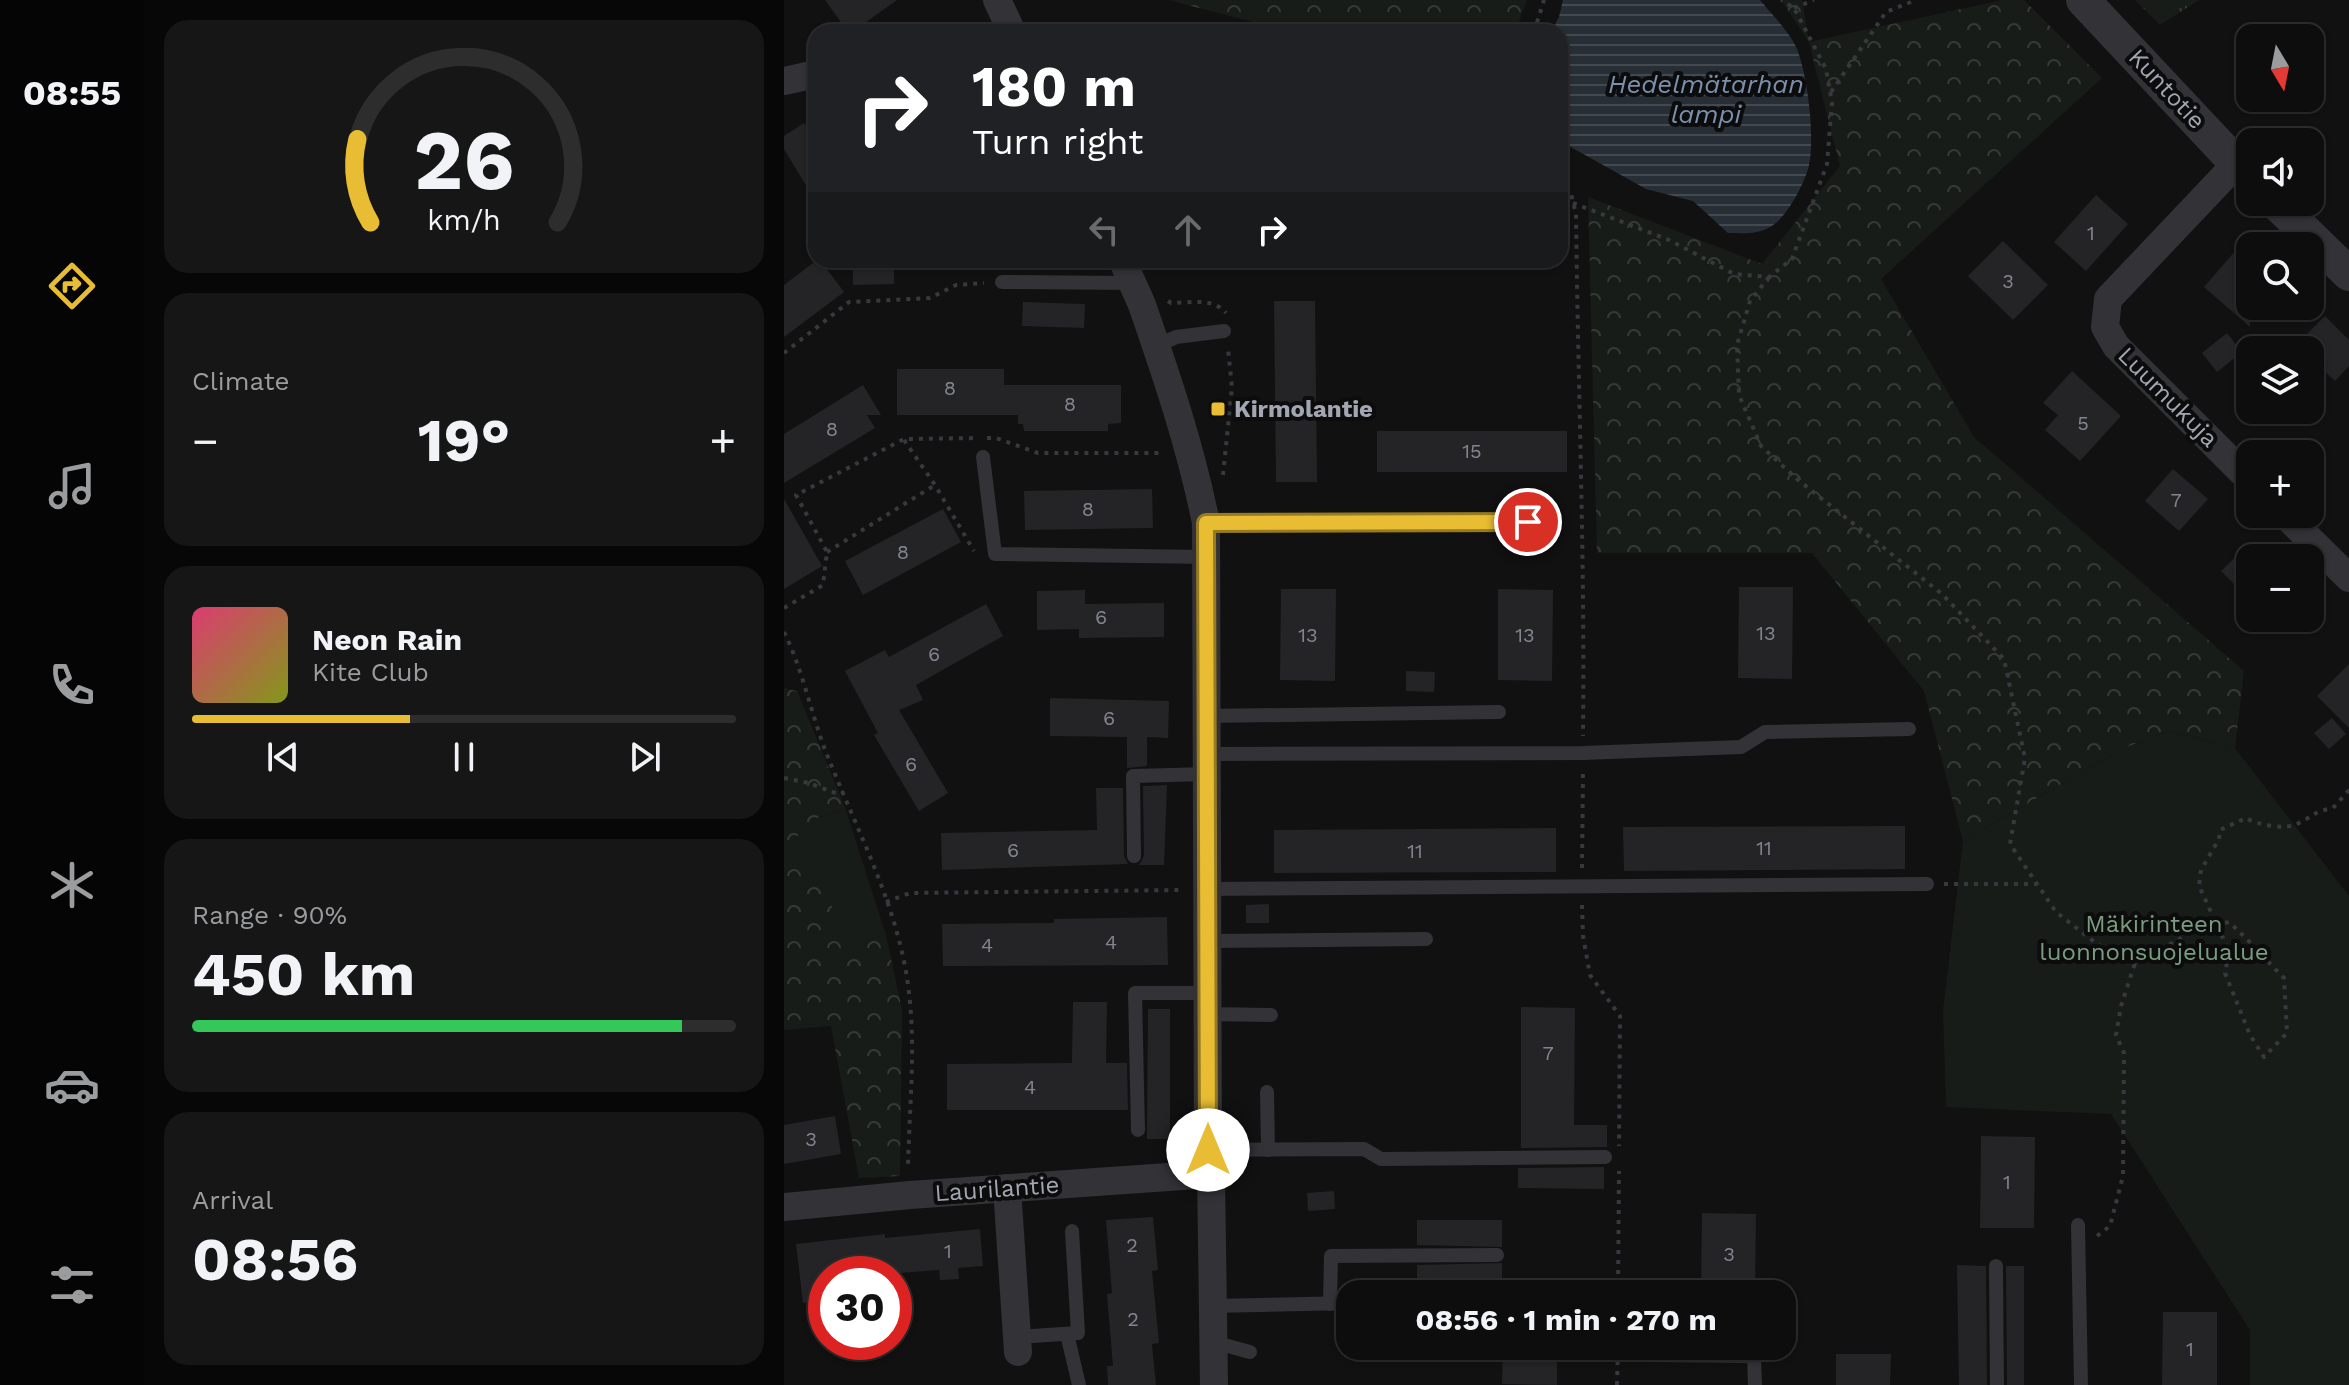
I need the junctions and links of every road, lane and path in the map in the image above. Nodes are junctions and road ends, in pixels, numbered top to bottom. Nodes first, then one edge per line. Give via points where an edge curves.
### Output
1 (1544, 0) edge
2 (1781, 0) edge
3 (1814, 0) edge
4 (1916, 0) edge
5 (2083, 0) edge
6 (1794, 8) junction
7 (1536, 24) edge
8 (808, 76) edge
9 (784, 81) edge
10 (1830, 93) junction
11 (2236, 164) edge
12 (2236, 178) edge
13 (1573, 203) dead end
14 (2289, 216) edge
15 (1110, 268) edge
16 (1126, 268) edge
17 (2349, 274) edge
18 (1769, 277) junction
19 (1002, 282) joint
20 (1224, 331) dead end
21 (1156, 346) junction
22 (784, 353) edge
23 (904, 439) junction
24 (1191, 453) junction
25 (983, 457) dead end
26 (2236, 466) edge
27 (935, 485) junction
28 (1528, 522) dead end
29 (1206, 523) junction
30 (2298, 528) edge
31 (827, 552) junction
32 (975, 553) dead end
33 (1206, 557) junction
34 (2349, 578) edge
35 (784, 608) edge
36 (784, 632) edge
37 (1499, 712) dead end
38 (1207, 716) junction
39 (1909, 729) dead end
40 (1207, 764) junction
41 (784, 778) edge
42 (2349, 790) edge
43 (844, 792) junction
44 (1134, 856) dead end
45 (1927, 884) joint
46 (2037, 884) junction
47 (1207, 889) junction
48 (886, 902) junction
49 (2217, 926) junction
50 (1426, 939) dead end
51 (1208, 941) junction
52 (2135, 963) junction
53 (1208, 1004) junction
54 (1271, 1015) dead end
55 (1267, 1092) dead end
56 (1138, 1130) dead end
57 (1268, 1150) junction
58 (1605, 1157) dead end
59 (1210, 1162) junction
60 (1007, 1188) junction
61 (910, 1195) junction
62 (784, 1207) edge
63 (2078, 1225) dead end
64 (1072, 1231) dead end
65 (2078, 1251) junction
66 (1497, 1255) dead end
67 (1996, 1266) dead end
68 (1330, 1304) junction
69 (1336, 1304) edge
70 (1212, 1306) junction
71 (1067, 1334) junction
72 (1213, 1342) junction
73 (1018, 1345) joint
74 (1250, 1352) dead end
75 (1618, 1360) edge
76 (1754, 1360) edge
77 (1079, 1385) edge
78 (1214, 1385) edge
79 (1617, 1385) edge
80 (1755, 1385) edge
81 (1997, 1385) edge
82 (2081, 1385) edge

1 - 7 path
2 - 6 path
3 - 6 path
4 - 10 path via 1886,12
5 - 11 street, Kuntotie
6 - 10 path via 1826,69
8 - 9 street
10 - 18 path via 1827,164 1792,259
12 - 26 street, Luumukuja via 2108,299 2105,327 2116,346
13 - 18 path via 1669,240 1734,274
14 - 17 street
15 - 19 lane
16 - 21 street
18 - 46 path via 1750,301 1737,345 1739,395 1755,433 1761,446 1797,479 1942,594 2004,659 2025,758 2010,844
19 - 22 path via 956,285 930,298 849,302
20 - 21 lane via 1176,337
21 - 24 street
23 - 24 path via 996,438 1038,453
23 - 27 path
23 - 31 path via 796,495
24 - 29 street
25 - 33 lane via 995,554
27 - 31 path
27 - 32 path
28 - 29 lane
29 - 33 street
30 - 34 street
31 - 35 path via 823,585
33 - 38 street
36 - 43 path
37 - 38 lane
38 - 40 street
39 - 40 lane via 1765,732 1741,747 1725,748
40 - 44 lane via 1133,776
40 - 47 street
41 - 43 path
42 - 49 path via 2333,808 2316,811 2294,826 2257,824 2246,818 2220,830 2199,886
43 - 48 path
45 - 46 path
45 - 47 lane
46 - 52 path via 2056,912 2097,944
47 - 48 path via 910,893
47 - 51 street
48 - 61 path via 909,993
49 - 49 path via 2229,922 2284,978 2287,1033 2264,1057 2225,973 2229,951
49 - 52 path via 2196,930
50 - 51 lane
51 - 53 street
52 - 65 path via 2116,1035 2124,1053 2123,1176 2110,1226
53 - 54 lane
53 - 56 lane via 1135,993
53 - 59 street
55 - 57 lane
57 - 58 lane via 1364,1149 1381,1159
57 - 59 lane
59 - 60 street, Laurilantie
59 - 70 street
60 - 61 street, Laurilantie
60 - 73 street
61 - 62 street, Laurilantie
63 - 65 lane
64 - 71 lane via 1078,1333
65 - 82 lane
66 - 68 lane via 1331,1256
67 - 81 lane
68 - 69 lane
68 - 70 lane
70 - 72 street
71 - 73 lane
71 - 77 lane
72 - 74 lane
72 - 78 street
75 - 79 path
76 - 80 lane

